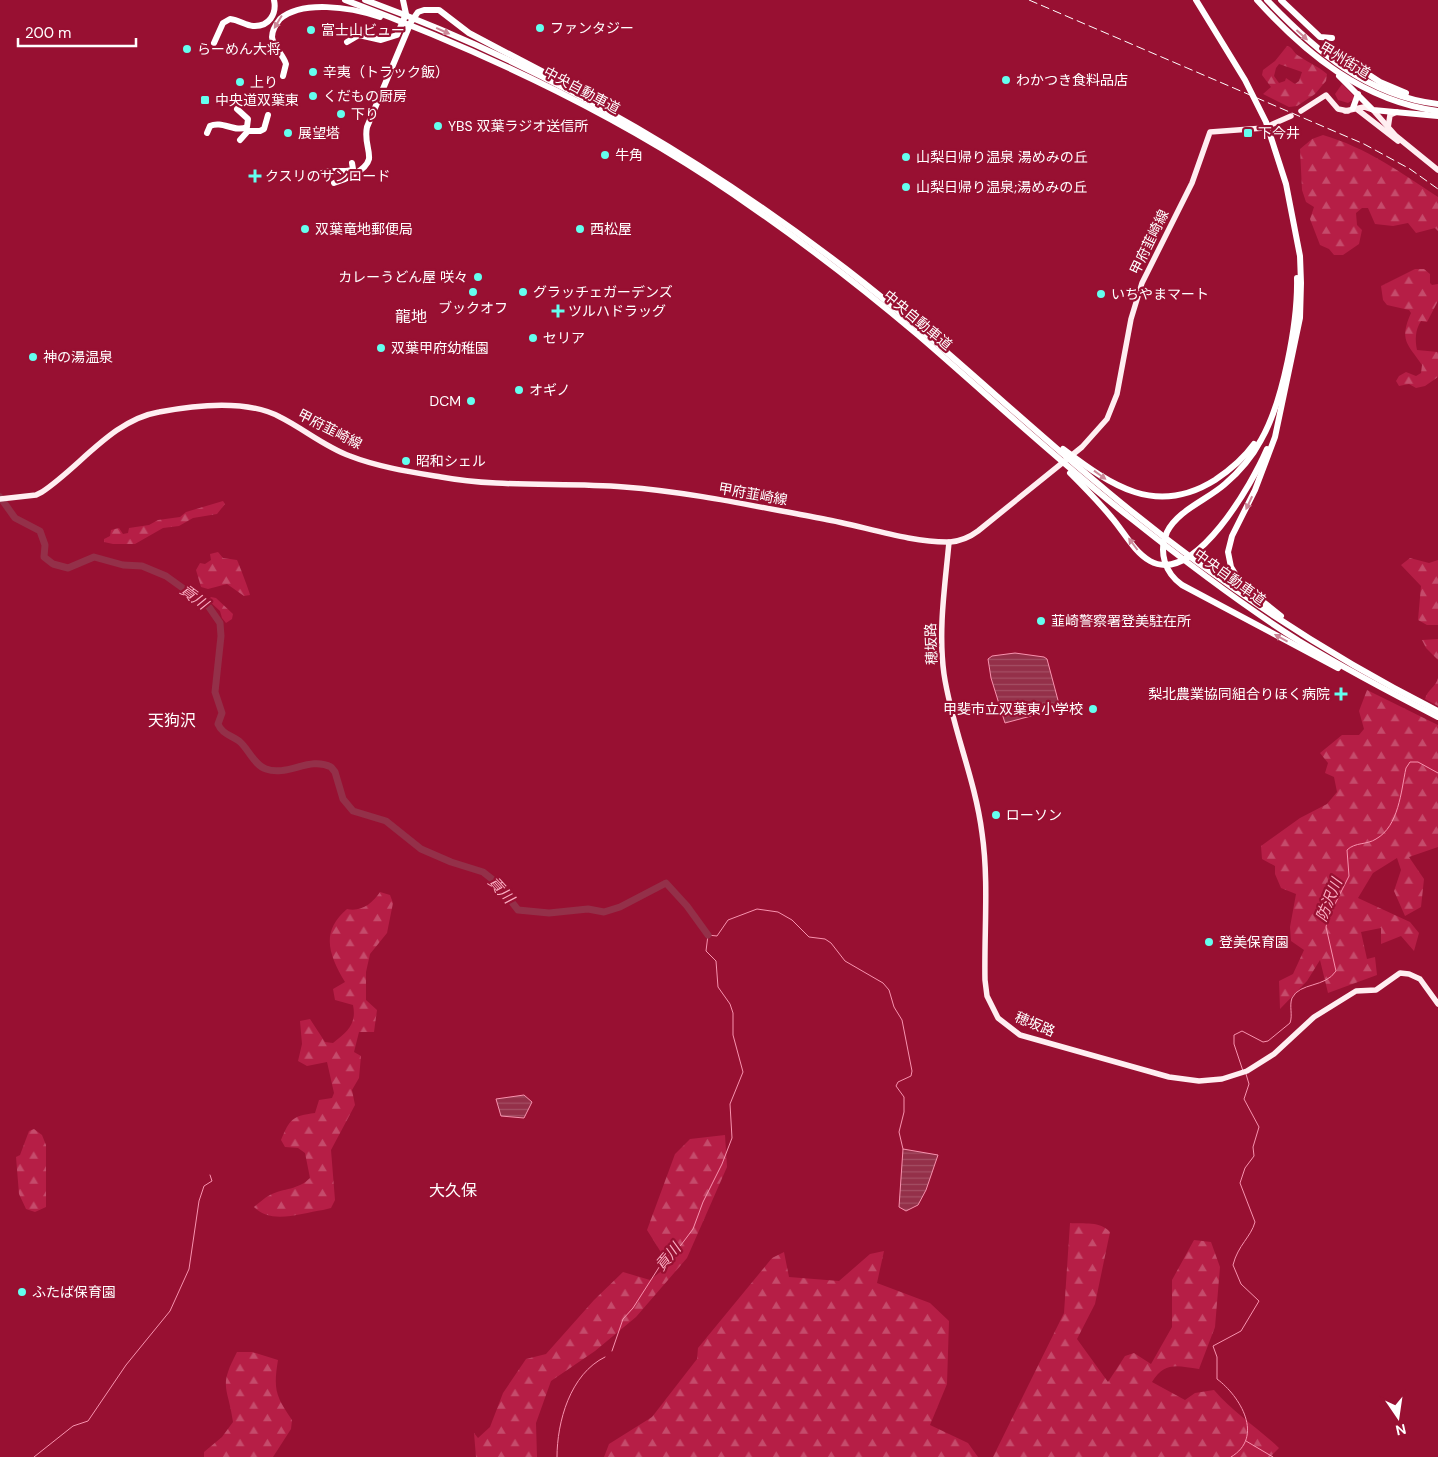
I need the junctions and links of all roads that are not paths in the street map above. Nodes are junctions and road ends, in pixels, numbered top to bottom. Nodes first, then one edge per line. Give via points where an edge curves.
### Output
1 (274, 0) edge
2 (345, 0) edge
3 (365, 0) edge
4 (1196, 0) edge
5 (1257, 0) edge
6 (1267, 0) edge
7 (1281, 0) edge
8 (404, 2) edge
9 (436, 35) junction
10 (1332, 38) dead end
11 (347, 42) dead end
12 (214, 43) dead end
13 (1351, 63) dead end
14 (1331, 69) junction
15 (283, 76) dead end
16 (1358, 94) junction
17 (591, 102) junction
18 (1438, 102) edge
19 (237, 109) dead end
20 (1355, 109) junction
21 (1300, 110) dead end
22 (1373, 110) junction
23 (1438, 111) edge
24 (1397, 112) junction
25 (268, 115) dead end
26 (1291, 116) dead end
27 (1438, 116) edge
28 (1388, 128) junction
29 (207, 133) dead end
30 (240, 140) dead end
31 (367, 151) junction
32 (1420, 156) junction
33 (1438, 170) edge
34 (322, 173) dead end
35 (334, 183) dead end
36 (1293, 220) junction
37 (1282, 407) junction
38 (1018, 415) junction
39 (1268, 425) junction
40 (1030, 434) junction
41 (2, 498) edge
42 (949, 542) junction
43 (1329, 652) junction
44 (1387, 692) junction
45 (1423, 707) junction
46 (1438, 711) edge
47 (1438, 717) edge
48 (1438, 1004) edge

1 - 12 highway via 275,11 266,23 255,26 230,19 223,23
2 - 9 highway, 中央自動車道
3 -> 17 highway, 中央自動車道 via 438,28
4 - 36 highway via 1257,103 1276,146
5 - 14 highway, 甲州街道 via 1309,52
6 -> 18 highway, 甲州街道 via 1309,42 1349,73 1391,92
7 - 10 highway via 1320,37
8 - 11 highway via 406,14 400,32 394,37 385,40 359,35
9 -> 15 highway via 342,6 318,0 304,2 286,12 272,34 286,64
9 - 40 highway, 中央自動車道 via 588,107 754,208 886,309
13 - 18 highway via 1394,88
14 - 16 highway
14 - 23 highway, 甲州街道 via 1387,98
16 - 20 highway
16 - 22 highway
17 - 31 highway via 469,33 438,10 418,12 368,127
17 - 38 highway, 中央自動車道 via 691,160 800,235 890,304
19 - 29 highway via 248,119 247,127 216,124 210,126
20 - 21 main road via 1338,109 1326,95
20 - 22 main road
20 - 32 main road
22 - 24 highway
22 - 28 main road
24 - 27 highway
24 - 28 main road via 1390,115
25 - 30 highway via 264,129 248,131
26 - 42 main road, 甲府韮崎線 via 1264,128 1210,132 1192,183 1142,283 1131,319 1115,403 1098,431 971,536
28 - 32 main road
31 - 34 highway via 362,162 351,162 353,169 349,172 333,170
31 - 35 highway via 369,159 364,166
32 - 33 main road
36 - 37 highway via 1300,256 1302,302
36 - 39 highway via 1297,283 1294,320 1281,384
37 -> 40 highway via 1248,487 1206,542 1186,559 1174,564 1154,563 1138,552 1098,500
37 -> 43 highway via 1264,468 1230,543 1228,558 1242,585
38 -> 39 highway via 1109,482 1141,495 1156,497 1187,493 1222,475 1250,450
38 - 43 highway, 中央自動車道 via 1166,539 1225,583
44 -> 39 highway via 1307,653 1175,580 1166,566 1163,550 1166,534 1178,518 1240,471
40 - 44 highway, 中央自動車道 via 1133,520 1215,582 1297,639
41 - 42 main road, 甲府韮崎線 via 42,492 122,426 147,415 202,407 245,408 279,416 349,456 441,477 669,491 913,538
42 - 48 main road, 穂坂路 via 942,655 947,689 975,794 982,834 985,980 991,1006 998,1018 1009,1028 1036,1041 1170,1077 1210,1080 1244,1072 1274,1054 1314,1017 1356,991 1376,990 1400,973 1420,979
43 - 45 highway, 中央自動車道
44 - 45 highway, 中央自動車道
45 - 46 highway, 中央自動車道
45 - 47 highway, 中央自動車道

